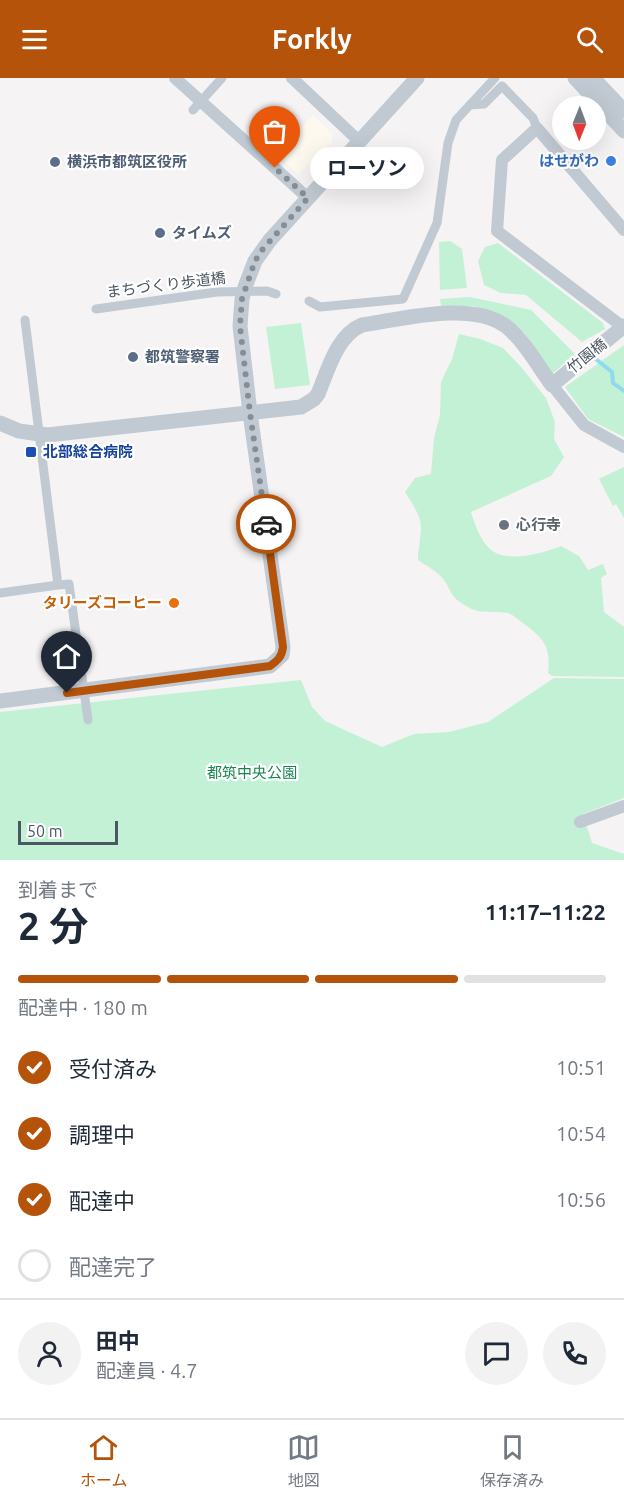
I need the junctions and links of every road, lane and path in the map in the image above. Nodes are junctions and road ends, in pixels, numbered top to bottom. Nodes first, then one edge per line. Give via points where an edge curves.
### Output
1 (175, 78) edge
2 (222, 78) edge
3 (292, 78) edge
4 (417, 78) edge
5 (495, 78) edge
6 (575, 78) edge
7 (593, 78) edge
8 (197, 105) junction
9 (470, 105) junction
10 (624, 111) edge
11 (537, 128) junction
12 (624, 131) edge
13 (359, 141) junction
14 (308, 198) junction
15 (624, 230) edge
16 (276, 294) dead end
17 (309, 302) dead end
18 (96, 309) dead end
19 (25, 320) dead end
20 (623, 327) edge
21 (552, 385) junction
22 (250, 413) junction
23 (0, 423) edge
24 (624, 447) edge
25 (58, 585) junction
26 (0, 593) edge
27 (0, 701) edge
28 (88, 720) dead end
29 (624, 806) edge
30 (580, 822) dead end

1 - 8 street
2 - 8 street
3 - 13 street
4 - 13 street
5 - 9 street
6 - 12 street
7 - 10 street
8 - 14 street
9 - 11 street via 484,104 502,86 533,118
9 - 17 street via 453,128 437,223 403,299 320,307
11 - 15 street
11 - 20 street via 502,160 497,231
13 - 14 street
14 - 22 street via 262,250 242,299 240,326
16 - 18 street, まちづくり歩道橋 via 217,292
19 - 25 street
20 - 21 street, 竹園橋
21 - 22 street via 520,340 505,326 485,316 462,312 352,329 314,399 301,407
21 - 24 street via 584,425
22 - 23 street via 47,435 19,431
22 - 27 street via 283,647 277,661 270,666
25 - 26 street
25 - 28 street via 69,584
29 - 30 street

